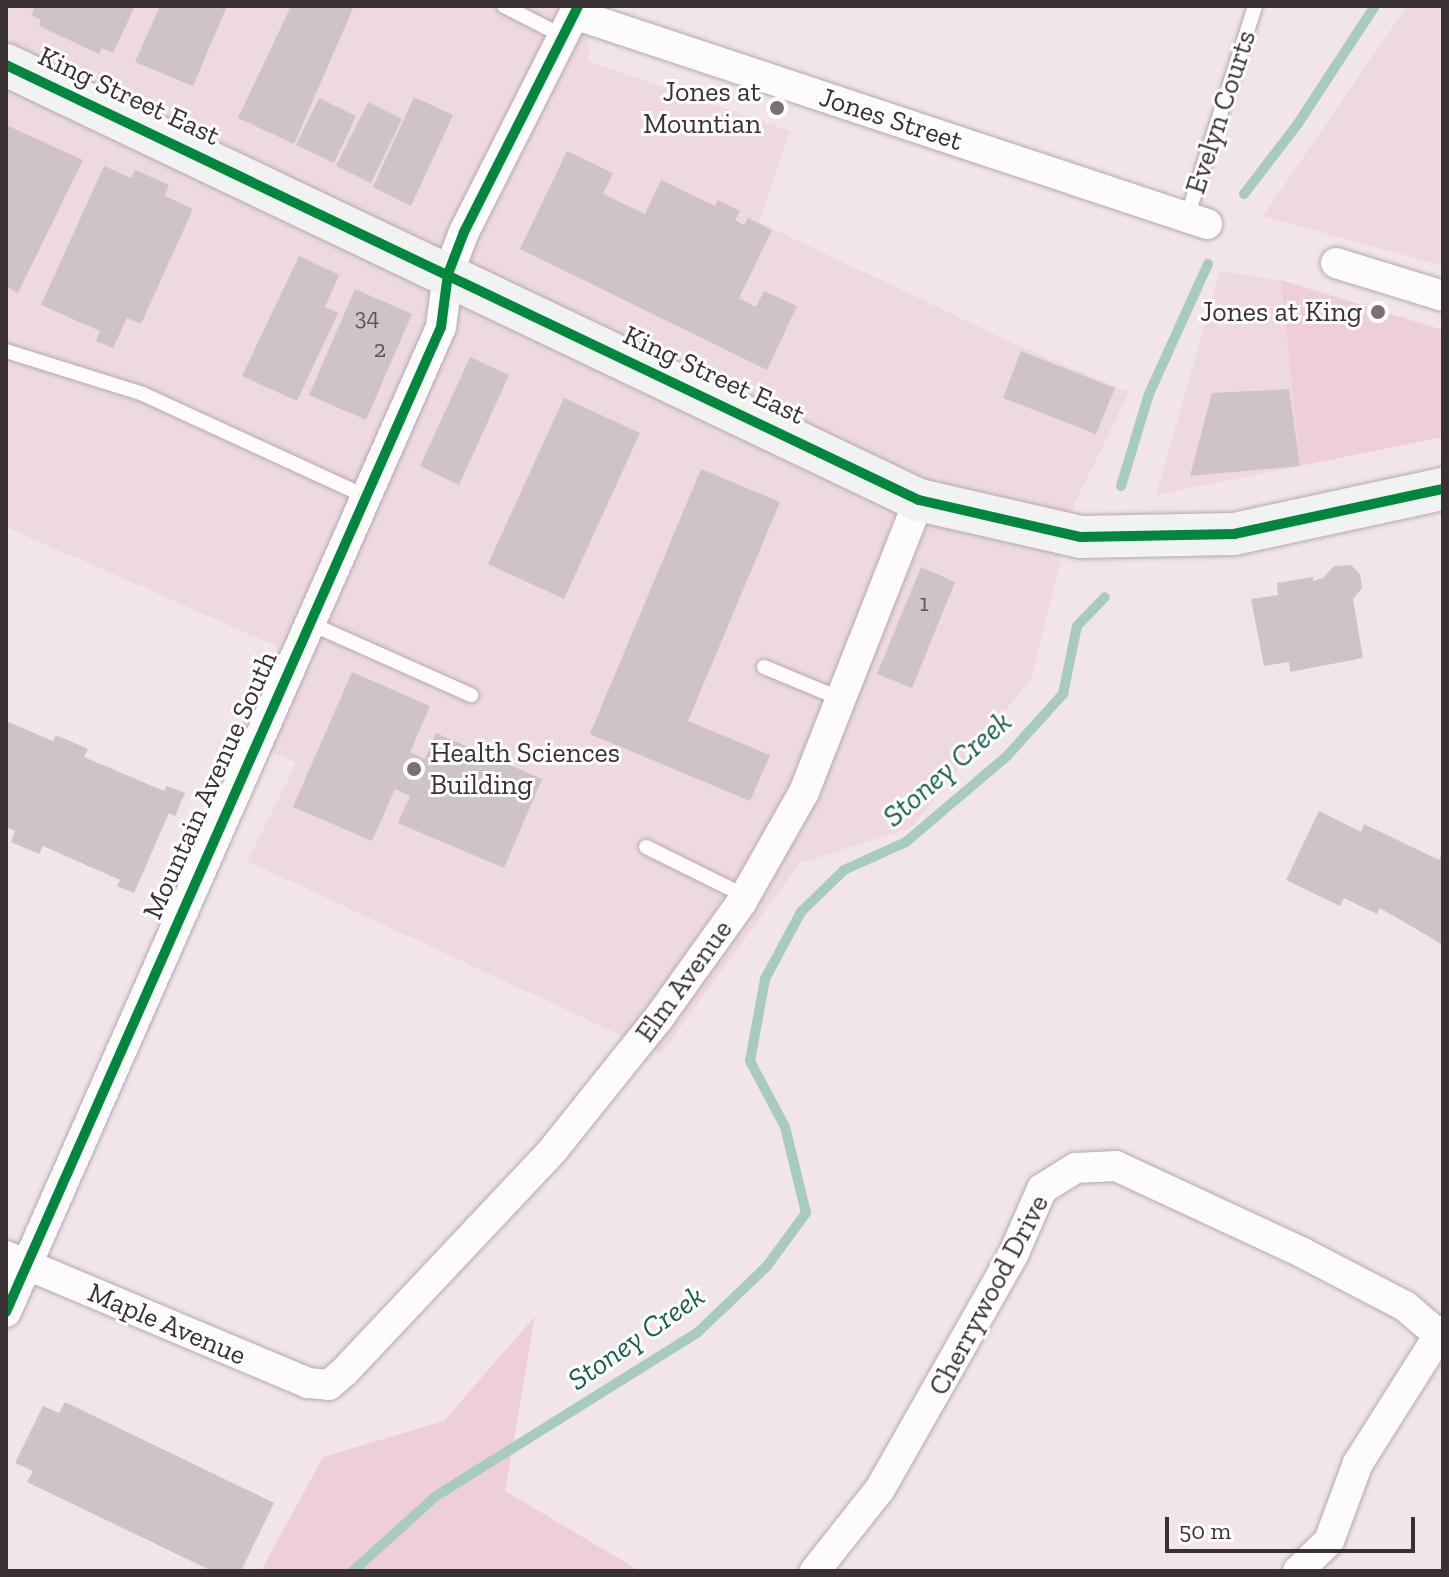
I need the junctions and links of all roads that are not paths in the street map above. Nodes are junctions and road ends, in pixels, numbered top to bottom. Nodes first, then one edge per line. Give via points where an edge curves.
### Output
1 (504, 6) edge
2 (1255, 6) edge
3 (572, 19) edge
4 (6, 65) edge
5 (1197, 221) joint
6 (1336, 263) dead end
7 (448, 274) junction
8 (1443, 296) edge
9 (6, 351) edge
10 (1443, 489) edge
11 (367, 497) junction
12 (919, 500) junction
13 (307, 622) junction
14 (764, 667) dead end
15 (471, 695) dead end
16 (841, 699) junction
17 (646, 847) dead end
18 (745, 896) junction
19 (16, 1261) edge
20 (6, 1312) edge
21 (1441, 1333) edge
22 (329, 1385) joint
23 (815, 1571) edge
24 (1298, 1571) edge

1 - 3 lane
2 - 5 lane, Evelyn Courts
3 - 5 street, Jones Street
3 - 7 street, Mountain Avenue South
4 - 7 main road, King Street East
6 - 8 street
7 - 11 street, Mountain Avenue South via 441,327
7 - 12 main road, King Street East
9 - 11 lane via 143,394
10 - 12 main road, King Street East via 1234,534 1080,537
11 - 13 street, Mountain Avenue South
12 - 16 street, Elm Avenue
13 - 15 lane
13 - 19 street, Mountain Avenue South
14 - 16 lane
16 - 18 street, Elm Avenue via 804,792
17 - 18 lane
18 - 22 street, Elm Avenue via 658,1019 553,1150 449,1266
19 - 20 street, Mountain Avenue South
19 - 22 street, Maple Avenue via 308,1383
21 - 23 street, Cherrywood Drive via 1405,1306 1316,1260 1116,1166 1076,1168 1042,1189 1013,1255 895,1463
21 - 24 street via 1358,1463 1329,1541

